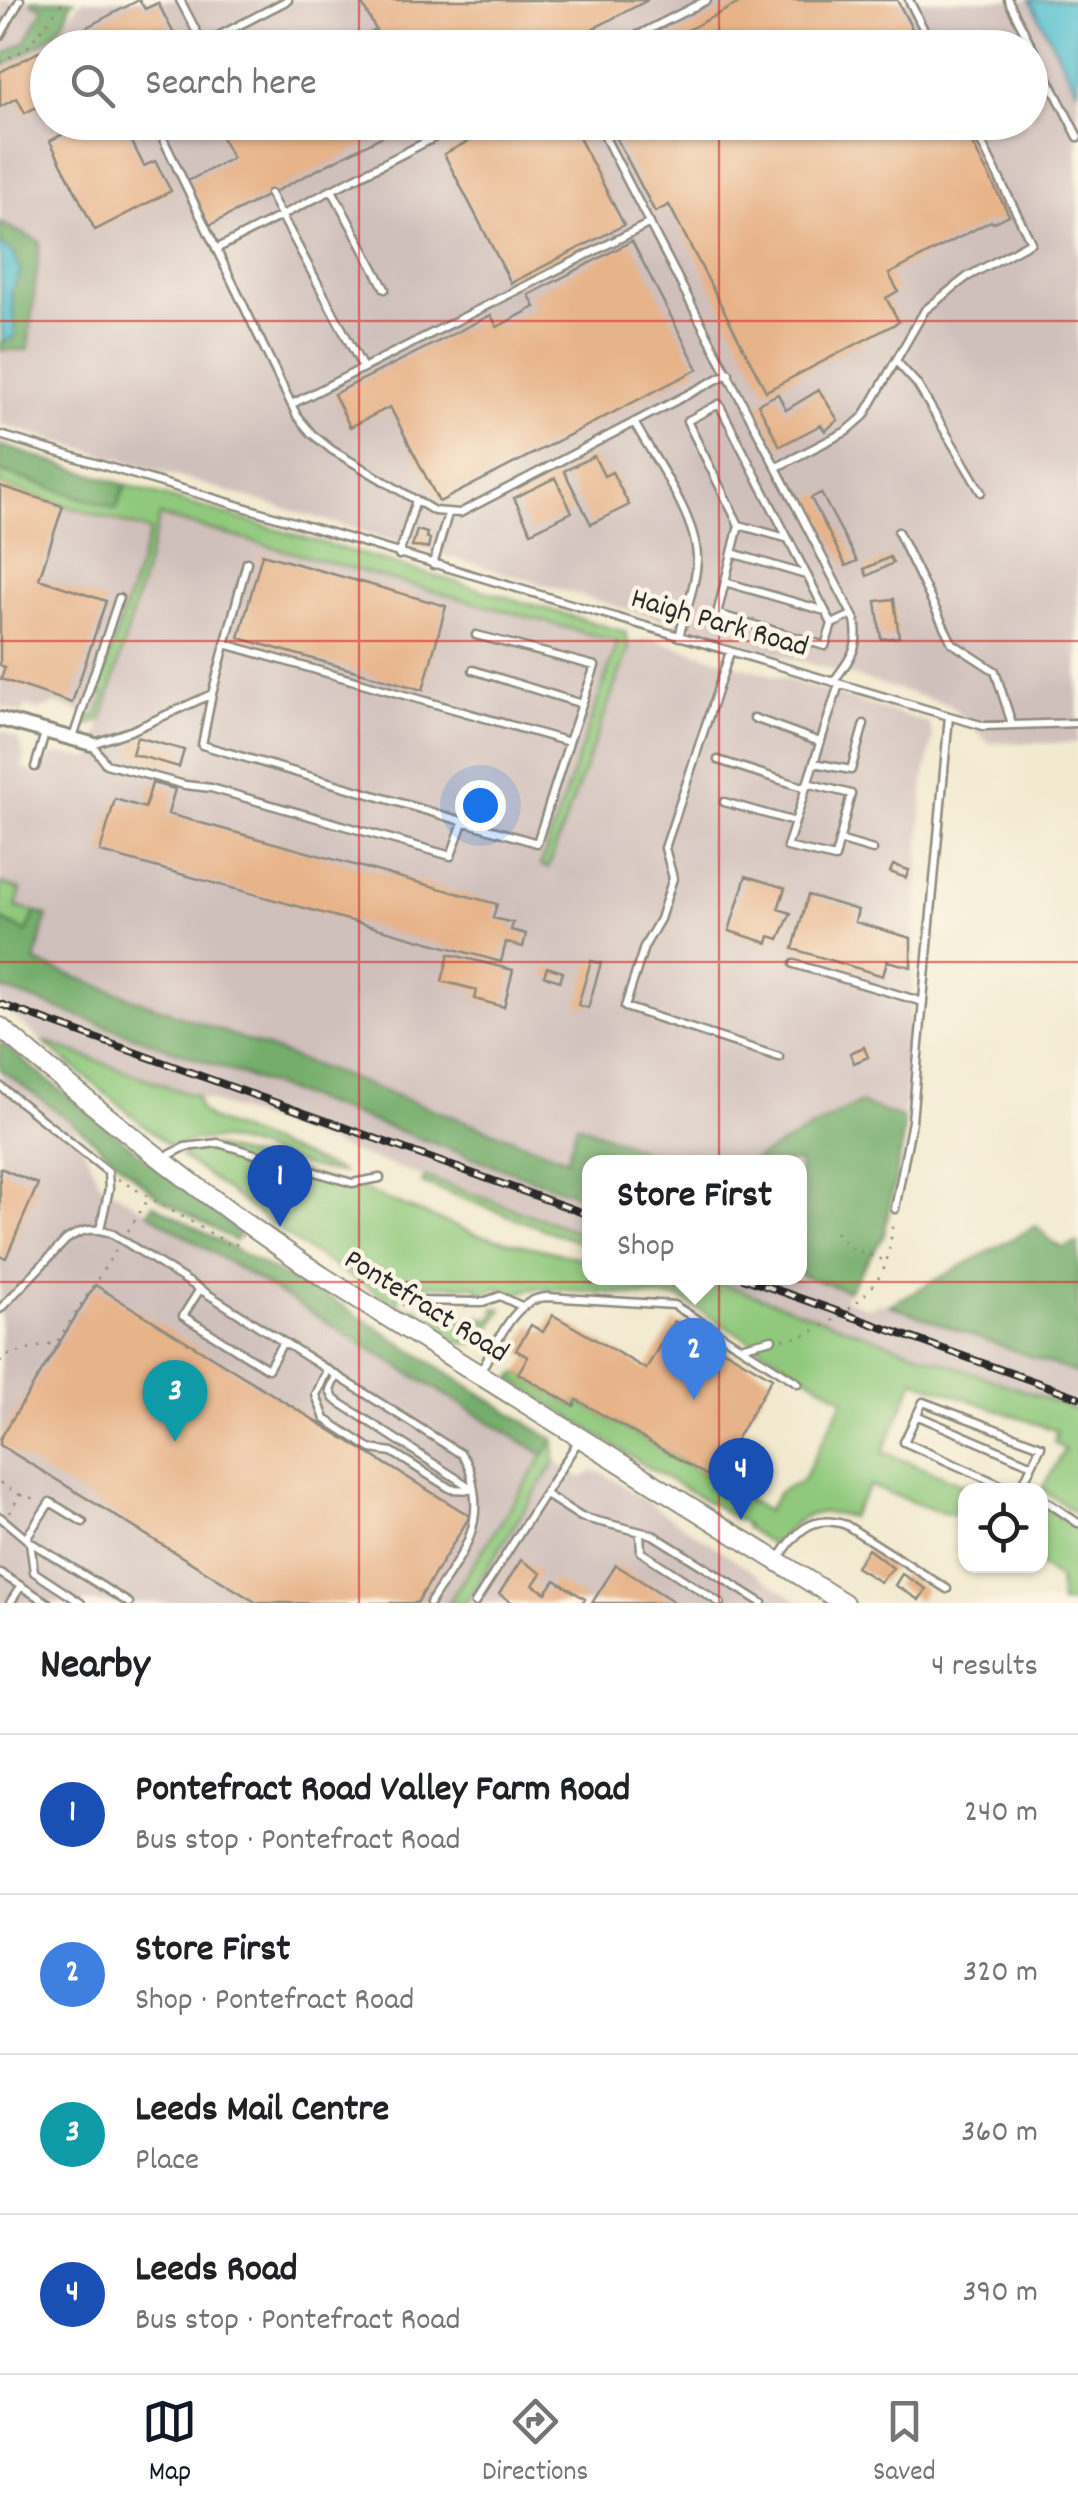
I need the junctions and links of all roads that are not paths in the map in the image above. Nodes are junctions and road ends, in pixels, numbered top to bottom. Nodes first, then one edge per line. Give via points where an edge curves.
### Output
1 (20, 0) edge
2 (180, 0) edge
3 (288, 0) edge
4 (707, 0) edge
5 (909, 0) edge
6 (1008, 0) edge
7 (192, 30) edge
8 (230, 30) edge
9 (648, 30) edge
10 (924, 30) edge
11 (1023, 30) edge
12 (0, 36) edge
13 (1048, 78) edge
14 (1078, 137) edge
15 (164, 140) edge
16 (431, 140) edge
17 (606, 140) edge
18 (980, 140) edge
19 (332, 190) junction
20 (270, 194) dead end
21 (282, 216) junction
22 (650, 223) junction
23 (216, 249) junction
24 (385, 289) dead end
25 (896, 362) junction
26 (363, 368) junction
27 (729, 373) junction
28 (292, 404) junction
29 (634, 422) junction
30 (0, 435) edge
31 (776, 466) junction
32 (980, 492) dead end
33 (416, 500) junction
34 (448, 514) junction
35 (739, 525) junction
36 (898, 532) dead end
37 (788, 538) junction
38 (732, 553) junction
39 (399, 555) junction
40 (247, 562) dead end
41 (433, 565) junction
42 (806, 575) junction
43 (725, 582) junction
44 (118, 598) dead end
45 (825, 611) junction
46 (852, 615) junction
47 (832, 624) junction
48 (476, 634) dead end
49 (678, 637) junction
50 (225, 644) junction
51 (730, 652) junction
52 (473, 670) dead end
53 (836, 683) junction
54 (212, 694) junction
55 (582, 704) junction
56 (950, 716) junction
57 (0, 718) edge
58 (754, 718) dead end
59 (1078, 723) edge
60 (864, 724) dead end
61 (1012, 724) junction
62 (44, 733) junction
63 (72, 740) junction
64 (569, 742) junction
65 (820, 742) junction
66 (92, 744) junction
67 (718, 760) dead end
68 (814, 763) junction
69 (35, 767) dead end
70 (806, 786) junction
71 (724, 802) dead end
72 (463, 822) junction
73 (795, 822) junction
74 (839, 840) junction
75 (873, 850) dead end
76 (794, 964) dead end
77 (923, 1002) junction
78 (0, 1027) edge
79 (779, 1057) dead end
80 (0, 1086) edge
81 (160, 1160) junction
82 (380, 1178) dead end
83 (895, 1210) road end
84 (100, 1229) junction
85 (200, 1289) junction
86 (405, 1301) dead end
87 (520, 1306) junction
88 (0, 1308) edge
89 (772, 1339) road end
90 (283, 1342) junction
91 (743, 1346) junction
92 (328, 1370) junction
93 (479, 1373) junction
94 (336, 1376) junction
95 (798, 1384) dead end
96 (916, 1416) junction
97 (581, 1437) junction
98 (1032, 1466) junction
99 (996, 1483) edge
100 (1023, 1483) edge
101 (474, 1490) junction
102 (545, 1494) junction
103 (1048, 1502) edge
104 (2, 1519) edge
105 (83, 1522) dead end
106 (1078, 1523) edge
107 (640, 1532) junction
108 (28, 1540) junction
109 (777, 1561) junction
110 (0, 1573) edge
111 (20, 1586) junction
112 (948, 1590) dead end
113 (10, 1603) edge
114 (48, 1603) edge
115 (81, 1603) edge
116 (129, 1603) edge
117 (430, 1603) edge
118 (475, 1603) edge
119 (720, 1603) edge
120 (762, 1603) edge
121 (844, 1603) edge

1 - 12 lane
2 - 7 lane
3 - 8 lane
4 - 9 lane
5 - 10 lane
6 - 11 lane
13 - 14 lane
15 - 23 lane
16 - 19 lane
17 - 22 lane
18 - 25 lane via 1032,242 967,276 925,310
19 - 21 lane
19 - 24 lane
20 - 21 lane
21 - 23 lane
21 - 26 lane
22 - 26 lane
22 - 27 lane
23 - 28 lane
25 - 31 lane via 856,424
25 - 32 lane via 917,384
26 - 28 lane
27 - 29 lane
27 - 31 lane
28 - 33 lane via 332,450
29 - 34 lane
29 - 49 lane via 693,534 697,558
30 - 39 lane, Haigh Park Road
31 - 46 lane
33 - 34 lane
33 - 39 lane
34 - 41 lane
35 - 37 lane
35 - 37 lane via 687,421 718,404
35 - 38 lane
36 - 61 lane via 952,642 995,670
37 - 42 lane
38 - 42 lane
38 - 43 lane
39 - 41 lane, Haigh Park Road
40 - 50 lane
41 - 49 lane, Haigh Park Road
42 - 45 lane
43 - 45 lane
43 - 47 lane via 717,614 825,646
44 - 63 lane
45 - 47 lane
46 - 47 lane
46 - 53 lane via 857,645
48 - 55 lane via 595,666
49 - 51 lane, Haigh Park Road
50 - 54 lane
50 - 64 lane
51 - 53 lane, Haigh Park Road
51 - 79 lane via 665,848 672,878 625,1007
52 - 55 lane
53 - 56 lane, Haigh Park Road
53 - 65 lane
54 - 66 lane
54 - 72 lane via 202,744
55 - 64 lane
56 - 61 lane, Haigh Park Road via 984,726
56 - 77 lane
57 - 62 street
58 - 65 lane
59 - 61 lane, Haigh Park Road
60 - 68 lane via 852,770
62 - 63 street
62 - 69 lane
63 - 66 street
64 - 72 lane via 537,843
65 - 68 lane
66 - 72 lane via 106,764 451,856
67 - 70 lane
68 - 70 lane
70 - 73 lane
70 - 74 lane via 851,794
71 - 73 lane
73 - 74 lane via 787,847 834,858
74 - 75 lane
76 - 77 lane
77 - 83 lane
78 - 81 main road, Pontefract Road
80 - 84 lane via 108,1172
81 - 82 lane via 186,1147 218,1143 352,1183
81 - 93 main road, Pontefract Road via 248,1227
84 - 85 lane
84 - 88 lane via 66,1240
85 - 90 lane
85 - 90 lane via 183,1316 268,1369
86 - 87 lane via 484,1302 500,1296
87 - 91 lane via 536,1297 674,1305
87 - 93 lane
89 - 91 lane
90 - 92 lane
91 - 95 lane
92 - 94 lane
92 - 101 lane via 316,1395 326,1419 451,1488
93 - 97 main road, Pontefract Road
94 - 101 lane via 461,1454
94 - 101 lane via 334,1398
96 - 98 lane
96 - 98 lane via 923,1402 1041,1446
96 - 99 lane via 904,1442
97 - 102 lane
97 - 109 main road, Pontefract Road
98 - 100 lane
101 - 117 lane via 470,1539
102 - 107 lane via 581,1517
102 - 118 lane
103 - 106 lane
104 - 108 lane
105 - 108 lane via 50,1502
107 - 119 lane via 641,1552
107 - 120 lane
108 - 115 lane via 34,1572
108 - 116 lane
109 - 112 lane via 800,1529 834,1521
109 - 121 main road, Pontefract Road
110 - 111 lane
111 - 113 lane
111 - 114 lane

